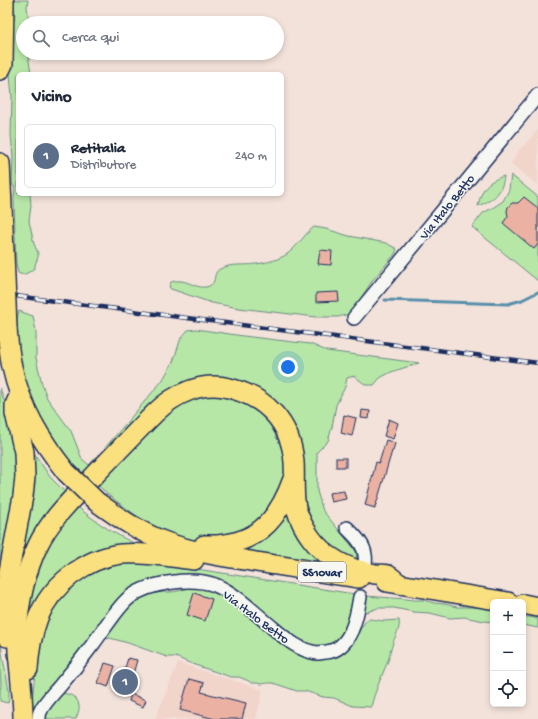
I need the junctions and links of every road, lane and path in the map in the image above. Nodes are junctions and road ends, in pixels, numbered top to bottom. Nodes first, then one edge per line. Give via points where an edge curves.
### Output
1 (4, 0) edge
2 (0, 70) edge
3 (538, 94) edge
4 (0, 163) edge
5 (354, 318) dead end
6 (20, 396) junction
7 (294, 475) junction
8 (133, 527) junction
9 (347, 528) dead end
10 (244, 560) junction
11 (365, 568) dead end
12 (400, 584) junction
13 (360, 597) dead end
14 (490, 599) edge
15 (526, 605) edge
16 (538, 607) edge
17 (22, 714) edge
18 (39, 719) edge

1 - 2 highway via 3,64
3 - 5 street, Via Italo Betto
4 - 6 highway, SS10var, bridge via 7,328 11,366
6 - 8 highway, SS10var, bridge via 31,421 51,454 66,472 115,516
6 - 17 highway via 15,405 15,413 24,452 25,477 7,582 6,610 7,640 16,705
7 - 8 highway via 281,507 273,518 248,539 236,543 202,545 148,528
7 - 12 highway via 296,508 302,524 317,546 340,563 357,570 387,575
7 - 17 highway via 292,446 287,432 263,403 247,394 226,387 208,386 179,395 161,406 66,506 51,524 39,545 27,572 19,610 17,633
8 - 10 highway, SS10var via 184,548
9 - 11 street via 365,554
10 - 12 highway, SS10var
10 - 17 highway via 228,565 155,555 120,554 78,569 54,591 38,618 31,642
12 - 14 highway, SS10var
13 - 18 street, Via Italo Betto via 353,628 347,639 340,647 330,652 317,653 304,650 288,641 236,598 215,586 204,582 190,582 164,583 150,587 124,602 46,703
15 - 16 highway

